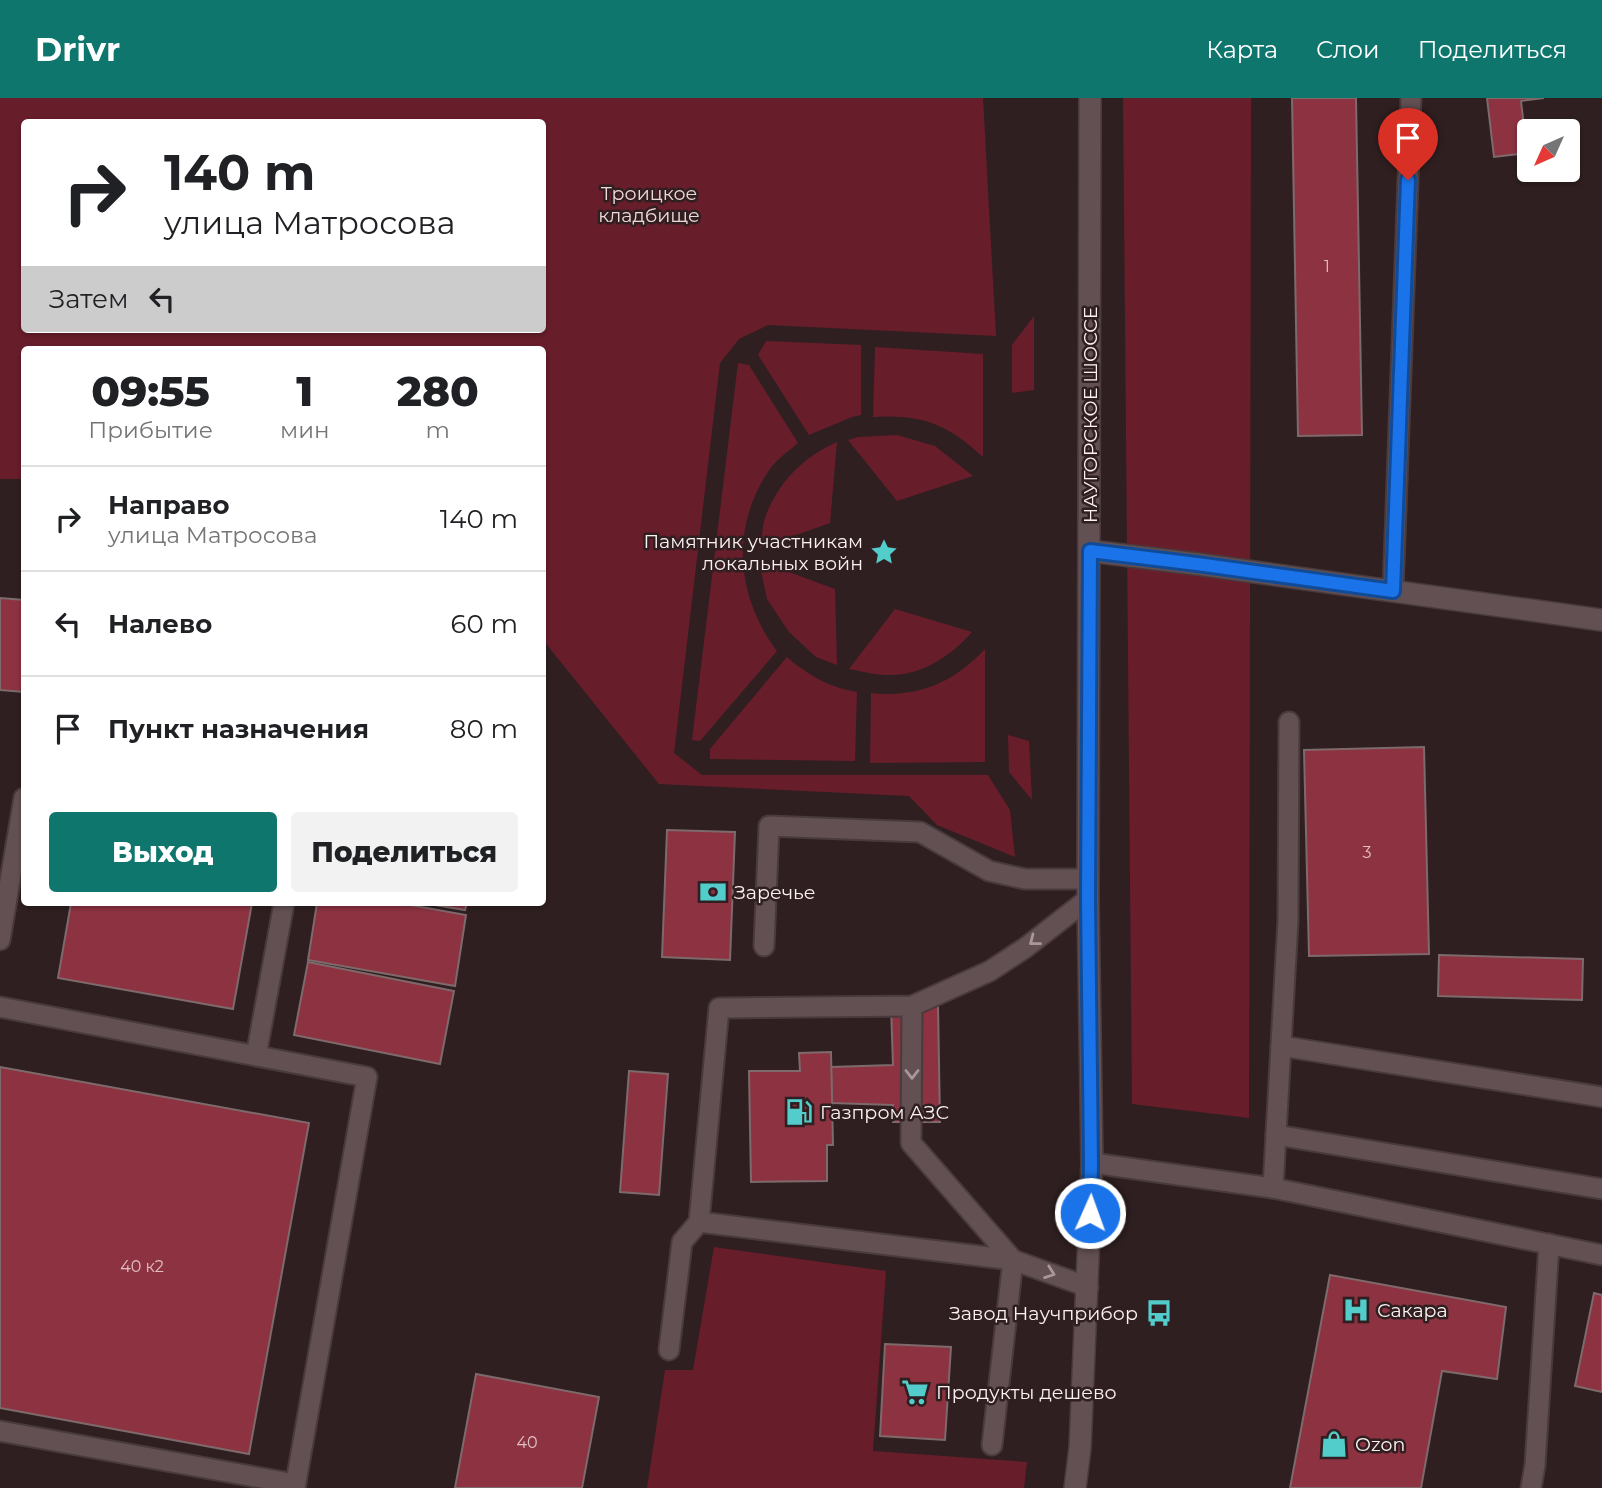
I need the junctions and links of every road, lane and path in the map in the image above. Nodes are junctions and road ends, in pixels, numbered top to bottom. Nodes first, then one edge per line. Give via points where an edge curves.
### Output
1 (1090, 98) edge
2 (1411, 98) edge
3 (1090, 551) junction
4 (1393, 591) junction
5 (1602, 620) edge
6 (1289, 722) dead end
7 (21, 816) edge
8 (1088, 889) junction
9 (283, 906) edge
10 (0, 940) edge
11 (764, 946) dead end
12 (912, 1006) junction
13 (0, 1007) edge
14 (1281, 1046) junction
15 (256, 1056) junction
16 (1602, 1097) edge
17 (1276, 1135) junction
18 (1091, 1163) junction
19 (1273, 1188) junction
20 (1602, 1189) edge
21 (699, 1222) junction
22 (1549, 1244) junction
23 (1602, 1255) edge
24 (1013, 1260) junction
25 (1088, 1287) junction
26 (669, 1350) dead end
27 (0, 1431) edge
28 (992, 1445) dead end
29 (295, 1486) edge
30 (1075, 1488) edge
31 (1531, 1488) edge

1 - 3 main road, НАУГОРСКОЕ ШОССЕ
2 - 4 lane
3 - 4 main road
3 - 8 main road, НАУГОРСКОЕ ШОССЕ
4 - 5 main road
6 - 14 lane via 1288,920
7 - 10 lane
8 - 11 lane via 989,870 920,832 769,826
8 -> 12 lane via 1026,948 990,971
8 - 18 main road, НАУГОРСКОЕ ШОССЕ
9 - 15 lane
12 - 21 lane via 719,1008
12 -> 24 lane via 911,1143
13 - 15 lane
14 - 16 lane
14 - 17 lane
15 - 29 lane via 368,1077
17 - 19 lane
17 - 20 lane
18 - 19 lane
18 - 25 main road, НАУГОРСКОЕ ШОССЕ
19 - 22 lane
21 - 24 lane
21 - 26 lane via 682,1242
22 - 23 lane
22 - 31 lane
24 -> 25 lane
24 - 28 lane
25 - 30 main road, НАУГОРСКОЕ ШОССЕ
27 - 29 lane

